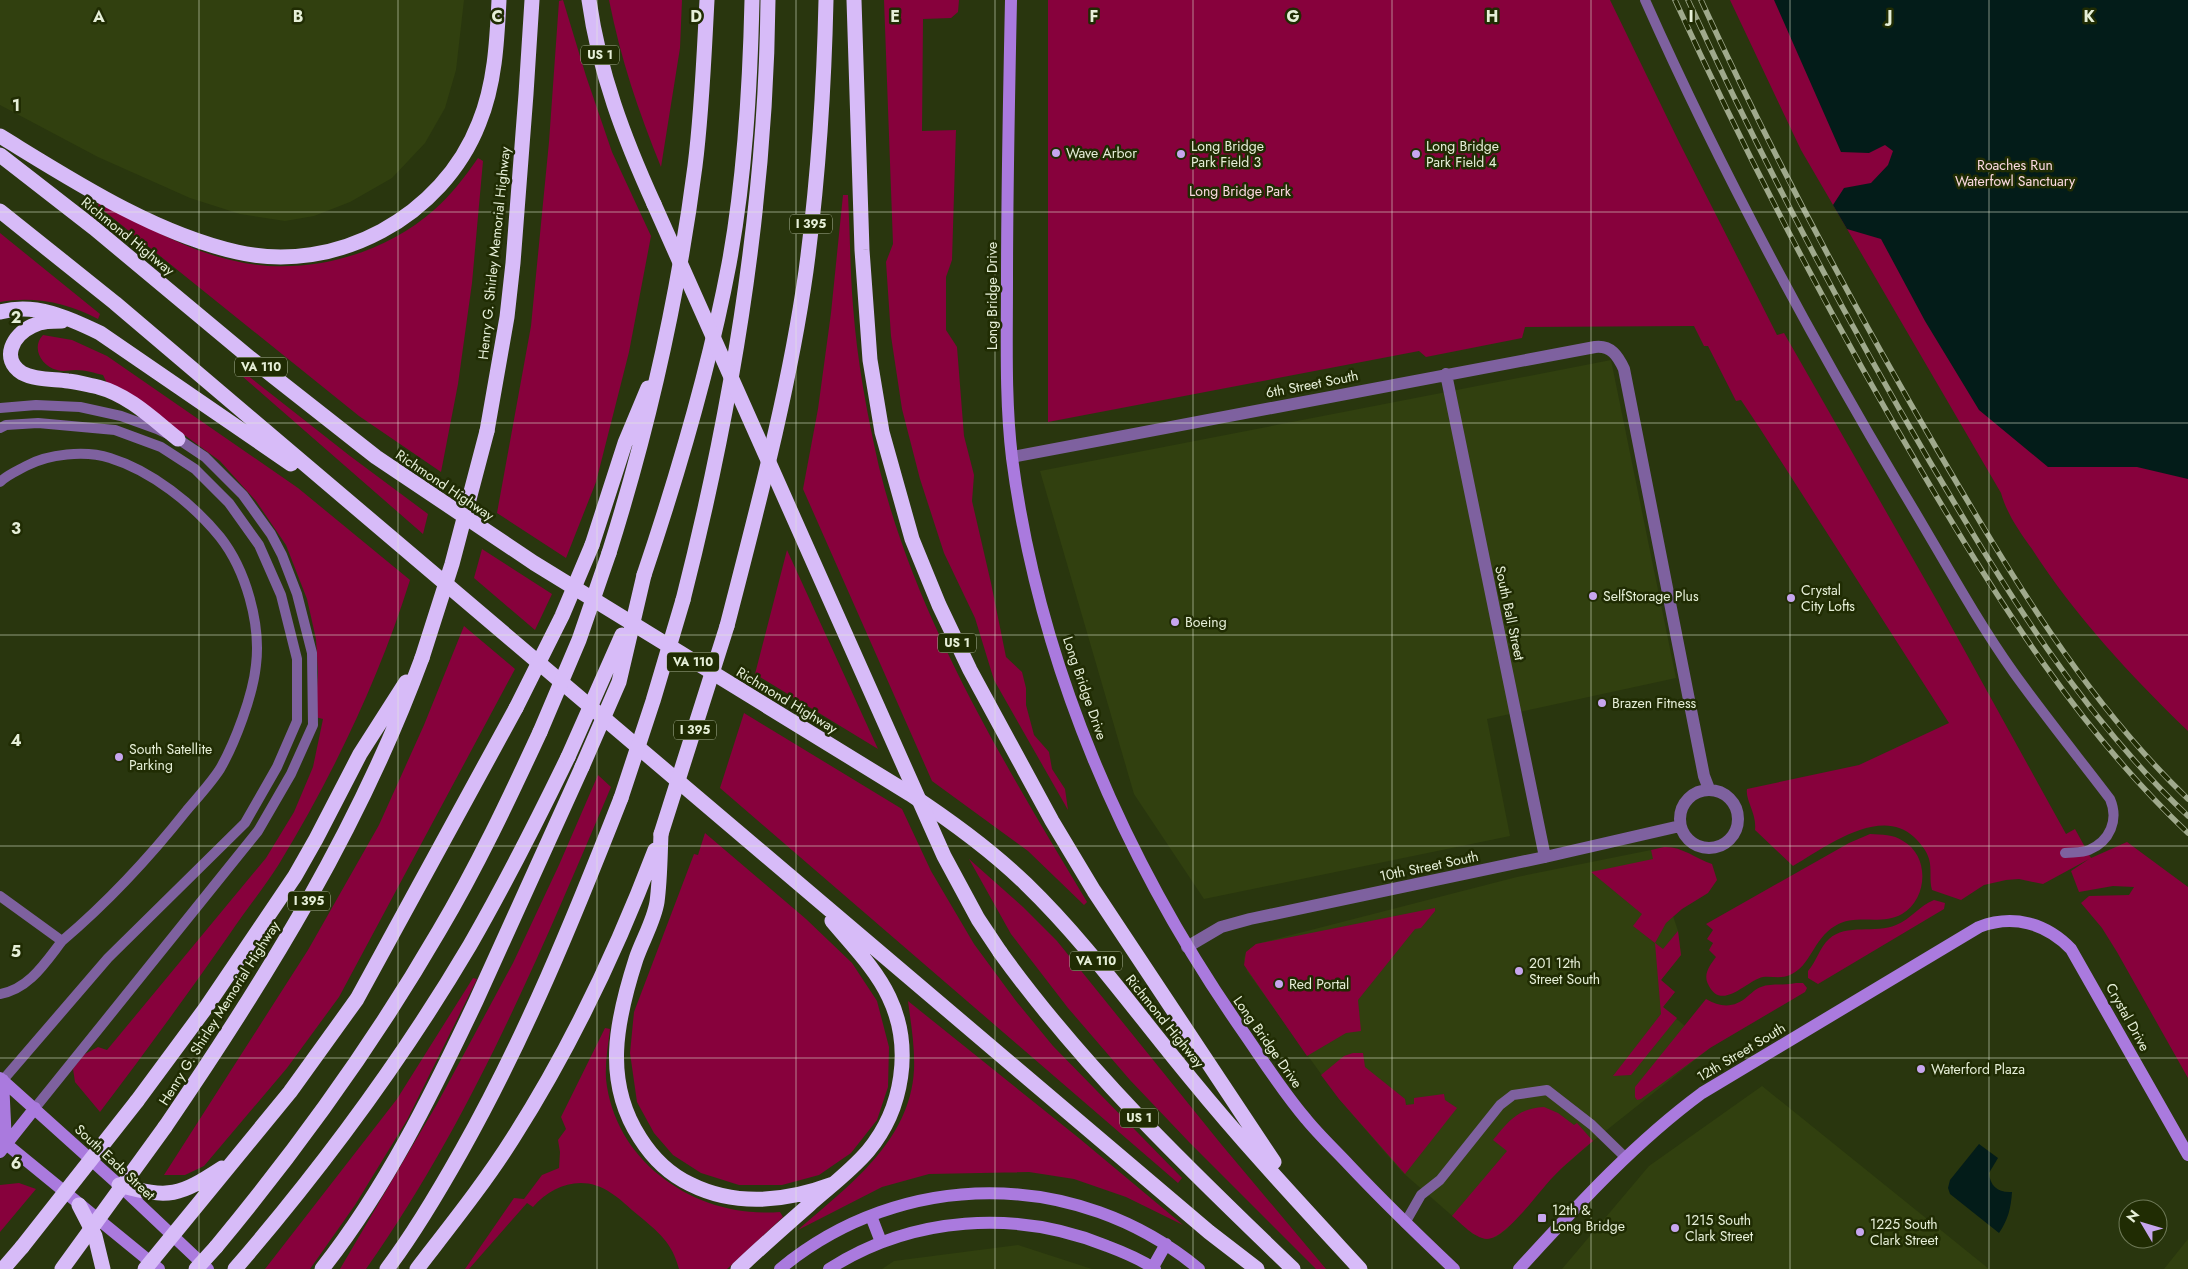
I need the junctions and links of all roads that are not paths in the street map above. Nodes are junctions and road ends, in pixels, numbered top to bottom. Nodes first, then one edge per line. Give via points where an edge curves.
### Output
1 (499, 0) edge
2 (532, 0) edge
3 (588, 0) edge
4 (707, 0) edge
5 (752, 0) edge
6 (768, 0) edge
7 (826, 0) edge
8 (854, 0) edge
9 (1010, 0) edge
10 (1645, 0) edge
11 (0, 136) edge
12 (0, 155) edge
13 (0, 211) edge
14 (0, 312) edge
15 (78, 323) junction
16 (665, 344) junction
17 (1446, 374) junction
18 (0, 408) edge
19 (0, 428) edge
20 (178, 439) junction
21 (1012, 456) junction
22 (0, 482) edge
23 (358, 510) junction
24 (644, 575) junction
25 (422, 658) junction
26 (1709, 789) junction
27 (1680, 826) junction
28 (661, 834) junction
29 (2065, 853) dead end
30 (1545, 858) junction
31 (809, 893) junction
32 (0, 896) edge
33 (2017, 920) joint
34 (62, 941) junction
35 (1187, 947) junction
36 (0, 994) edge
37 (1, 1079) edge
38 (35, 1108) junction
39 (2, 1145) edge
40 (2188, 1154) edge
41 (1625, 1157) junction
42 (236, 1159) junction
43 (833, 1184) junction
44 (119, 1185) junction
45 (1301, 1203) junction
46 (80, 1205) junction
47 (871, 1216) junction
48 (1405, 1223) junction
49 (171, 1236) junction
50 (881, 1242) junction
51 (1166, 1244) junction
52 (152, 1267) edge
53 (3, 1268) edge
54 (236, 1268) edge
55 (323, 1268) edge
56 (1154, 1268) edge
57 (62, 1269) edge
58 (103, 1269) edge
59 (196, 1269) edge
60 (208, 1269) edge
61 (387, 1269) edge
62 (417, 1269) edge
63 (738, 1269) edge
64 (780, 1269) edge
65 (829, 1269) edge
66 (1199, 1269) edge
67 (1257, 1269) edge
68 (1293, 1269) edge
69 (1360, 1269) edge
70 (1454, 1269) edge
71 (1520, 1269) edge

1 - 11 highway via 491,80 480,121 463,157 438,189 404,218 382,232 334,250 284,257 239,253 203,242 126,208
2 - 25 highway, Henry G. Shirley Memorial Highway / I 395, bridge via 507,317 487,431 455,555
3 - 68 highway, US 1, bridge via 615,110 641,174 944,856 978,919 1062,1033 1113,1090
4 - 16 highway via 695,164
5 - 24 highway via 747,111 729,263 689,431
6 - 61 highway, bridge via 765,101 749,265 714,470 653,701 621,798 561,946 492,1093 452,1168
7 - 28 highway, I 395, bridge via 822,111 806,272 772,445 727,626
8 - 45 highway, US 1 via 862,250 870,360 891,468 915,546 970,670 1052,822
9 - 21 street, Long Bridge Drive via 1007,332
10 - 29 lane via 1685,90 1777,269 1871,439 2014,672 2110,799 2115,810 2111,830 2104,839 2087,851
12 - 45 highway, Richmond Highway / VA 110 via 376,457 534,563 882,777 973,838 1026,884 1074,935 1192,1080
13 - 23 highway via 101,291
14 - 15 highway via 35,310
15 - 20 highway via 42,322 24,331 10,349 14,365 30,376 101,388 134,405
15 - 23 highway via 124,349
16 - 42 highway, bridge via 625,443 592,545 562,616 516,708 357,999 290,1092
16 - 59 highway, bridge via 637,460 579,640 540,732 471,872 410,980 349,1074 278,1172
17 - 21 street, 6th Street South
17 - 26 street, 6th Street South via 1595,347 1606,348 1615,354 1624,369
17 - 30 street, South Ball Street
18 - 20 lane via 36,405 80,407 121,416
19 - 37 lane via 38,422 115,430 161,447 195,469 229,502 259,545 281,595 297,659 297,721 277,767 245,823 108,958
20 - 38 lane via 205,457 243,495 282,555 297,594 312,653 313,725 291,774 258,831
21 - 35 street, Long Bridge Drive via 1029,555 1046,623 1078,720 1136,855
22 - 34 lane via 38,460 71,454 109,458 146,474 189,505 220,538 244,580 253,611 256,666 247,702 219,770 130,878
23 - 31 highway
24 - 54 highway, bridge via 608,670 568,757 470,945 345,1132
24 - 55 highway, bridge via 620,682 517,912 421,1113 363,1212
25 - 53 highway, bridge via 360,754 295,876 205,1009 137,1101
25 - 57 highway, Henry G. Shirley Memorial Highway / I 395, bridge via 386,749 339,846 261,980 165,1127
26 - 27 street via 1694,794 1683,805
26 - 27 street via 1726,795 1737,810 1737,828 1732,837 1717,847 1702,847 1690,842
27 - 30 street, 10th Street South
28 - 43 highway via 657,904 636,960 616,1043 617,1080 626,1114 643,1143 667,1170 709,1192 743,1200 781,1199
28 - 62 highway, I 395 via 616,946 541,1092 482,1184
30 - 35 street, 10th Street South via 1250,919 1212,931
31 - 43 highway via 880,981 889,997 900,1032 902,1068 886,1123 868,1151
31 - 67 highway via 1209,1232
32 - 34 lane
33 - 40 street, Crystal Drive via 2050,932 2071,949
33 - 41 street, 12th Street South via 2001,920 1980,927 1758,1059 1688,1104
34 - 36 lane via 36,975 12,991
35 - 48 street, Long Bridge Drive via 1205,979 1285,1093 1308,1122
37 - 38 street, South Eads Street
37 - 39 street
38 - 39 street
38 - 44 street, South Eads Street
39 - 46 street
41 - 48 lane via 1592,1125 1547,1090 1513,1094 1500,1105 1440,1180 1421,1195
41 - 71 street, 12th Street South
42 - 44 highway via 176,1193 152,1193
42 - 49 highway
43 - 63 highway
44 - 49 street, South Eads Street
45 - 69 highway, Richmond Highway / US 1
46 - 52 street
46 - 58 highway via 95,1236
47 - 50 street
47 - 51 street via 921,1200 957,1194 1028,1195 1099,1211
47 - 64 street via 820,1240
48 - 70 street, Long Bridge Drive
49 - 52 highway
49 - 60 street, South Eads Street
50 - 56 street via 945,1226 980,1222 1017,1223 1053,1228 1088,1238
50 - 65 street
51 - 56 street
51 - 66 street

